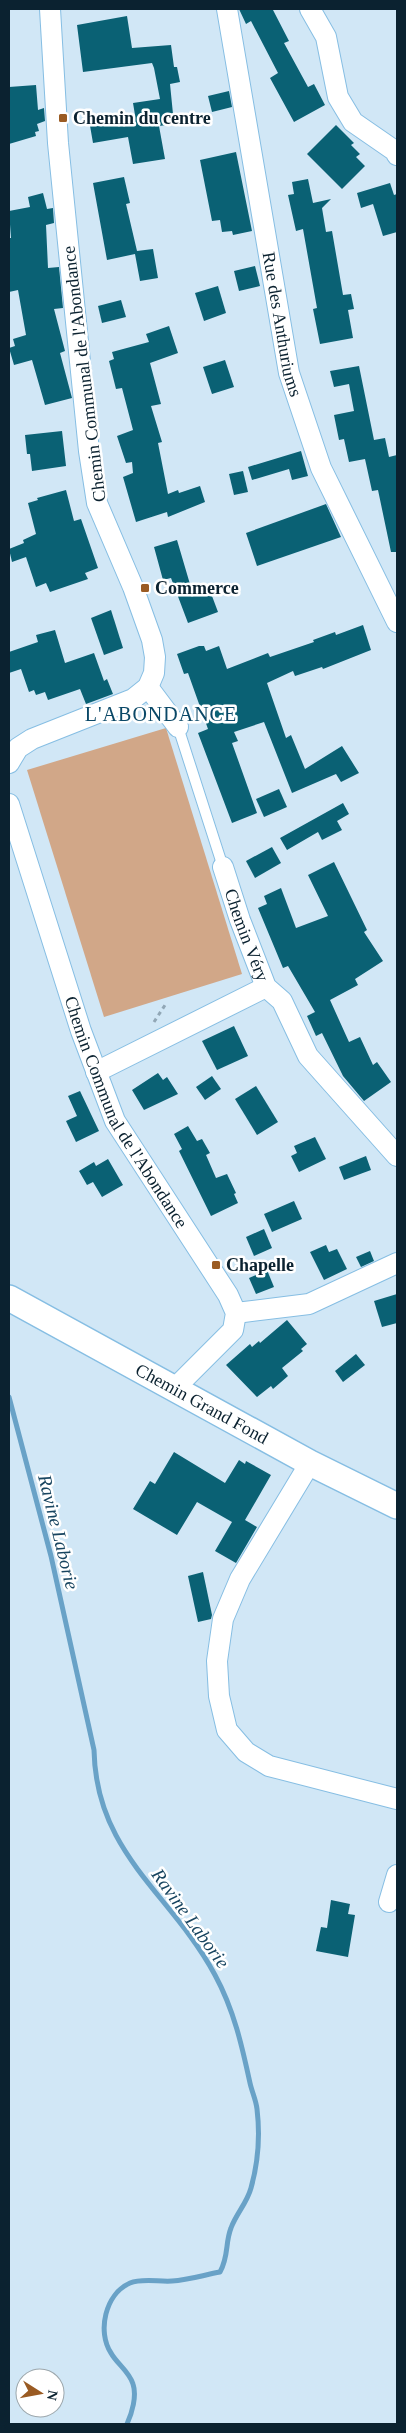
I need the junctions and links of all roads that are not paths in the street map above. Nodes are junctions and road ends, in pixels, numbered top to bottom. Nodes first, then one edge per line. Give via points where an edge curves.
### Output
1 (50, 9) edge
2 (227, 9) edge
3 (310, 9) edge
4 (397, 155) edge
5 (397, 622) edge
6 (148, 687) junction
7 (178, 727) joint
8 (9, 763) edge
9 (9, 804) edge
10 (223, 867) joint
11 (266, 987) junction
12 (96, 1072) junction
13 (397, 1156) edge
14 (397, 1263) edge
15 (9, 1298) edge
16 (236, 1313) junction
17 (176, 1391) junction
18 (310, 1463) junction
19 (397, 1506) edge
20 (397, 1799) edge
21 (397, 1876) edge
22 (389, 1902) dead end

1 - 6 street, Chemin Communal de l'Abondance via 58,143 90,460 97,503 152,640 154,672
2 - 5 street, Rue des Anthuriums via 289,374 321,468
3 - 4 street via 326,37 338,97 353,122 395,150
6 - 7 street, Chemin Véry
6 - 8 street via 133,699 32,738 18,748
7 - 10 lane, Chemin Véry
9 - 12 street, Chemin Communal de l'Abondance
10 - 11 street, Chemin Véry
11 - 12 street
11 - 13 street, Chemin Véry via 282,1001 308,1056
12 - 16 street, Chemin Communal de l'Abondance via 116,1121 228,1295
14 - 16 street via 309,1304
15 - 17 street, Chemin Grand Fond
16 - 17 street via 233,1330 180,1382
17 - 18 street, Chemin Grand Fond
18 - 19 street, Chemin Grand Fond
18 - 20 street via 240,1579 223,1619 217,1661 219,1696 227,1730 246,1752 269,1766
21 - 22 street

